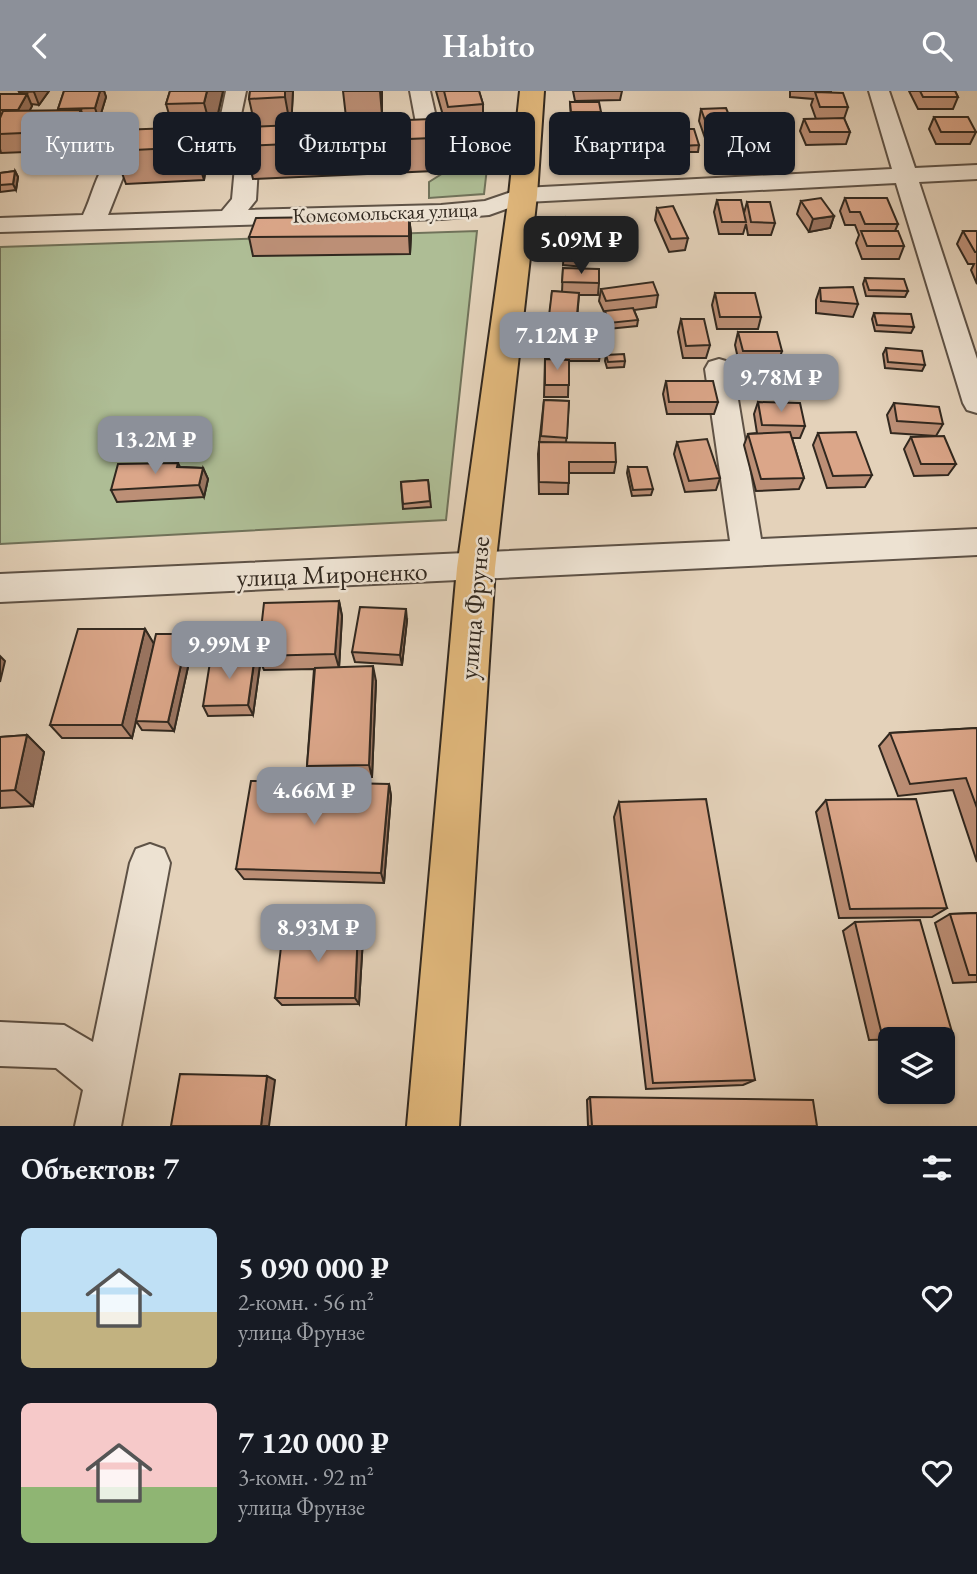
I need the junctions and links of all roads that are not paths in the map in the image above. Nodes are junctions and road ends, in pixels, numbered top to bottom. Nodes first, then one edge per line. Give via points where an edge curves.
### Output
1 (236, 91) edge
2 (420, 91) edge
3 (532, 91) edge
4 (879, 91) edge
5 (237, 112) edge
6 (411, 133) edge
7 (153, 147) edge
8 (977, 172) edge
9 (241, 175) edge
10 (905, 175) junction
11 (523, 195) junction
12 (229, 218) junction
13 (93, 221) junction
14 (0, 225) edge
15 (719, 369) dead end
16 (977, 403) edge
17 (977, 542) edge
18 (747, 551) junction
19 (476, 568) junction
20 (0, 588) edge
21 (150, 863) dead end
22 (0, 1044) edge
23 (107, 1081) junction
24 (98, 1126) edge
25 (433, 1126) edge

1 - 5 street
2 - 6 street via 427,126
3 - 11 main road, улица Фрунзе
4 - 10 street
7 - 13 street via 142,147 117,163
8 - 10 street, Комсомольская улица
9 - 12 street via 243,200
10 - 11 street, Комсомольская улица
10 - 16 street
11 - 12 street, Комсомольская улица via 489,208 453,211
11 - 19 main road, улица Фрунзе
12 - 13 street, Комсомольская улица
13 - 14 street, Комсомольская улица
15 - 18 street
17 - 18 street, улица Мироненко
18 - 19 street, улица Мироненко
19 - 20 street, улица Мироненко
19 - 25 main road, улица Фрунзе
21 - 23 street
22 - 23 street via 64,1047
23 - 24 street

